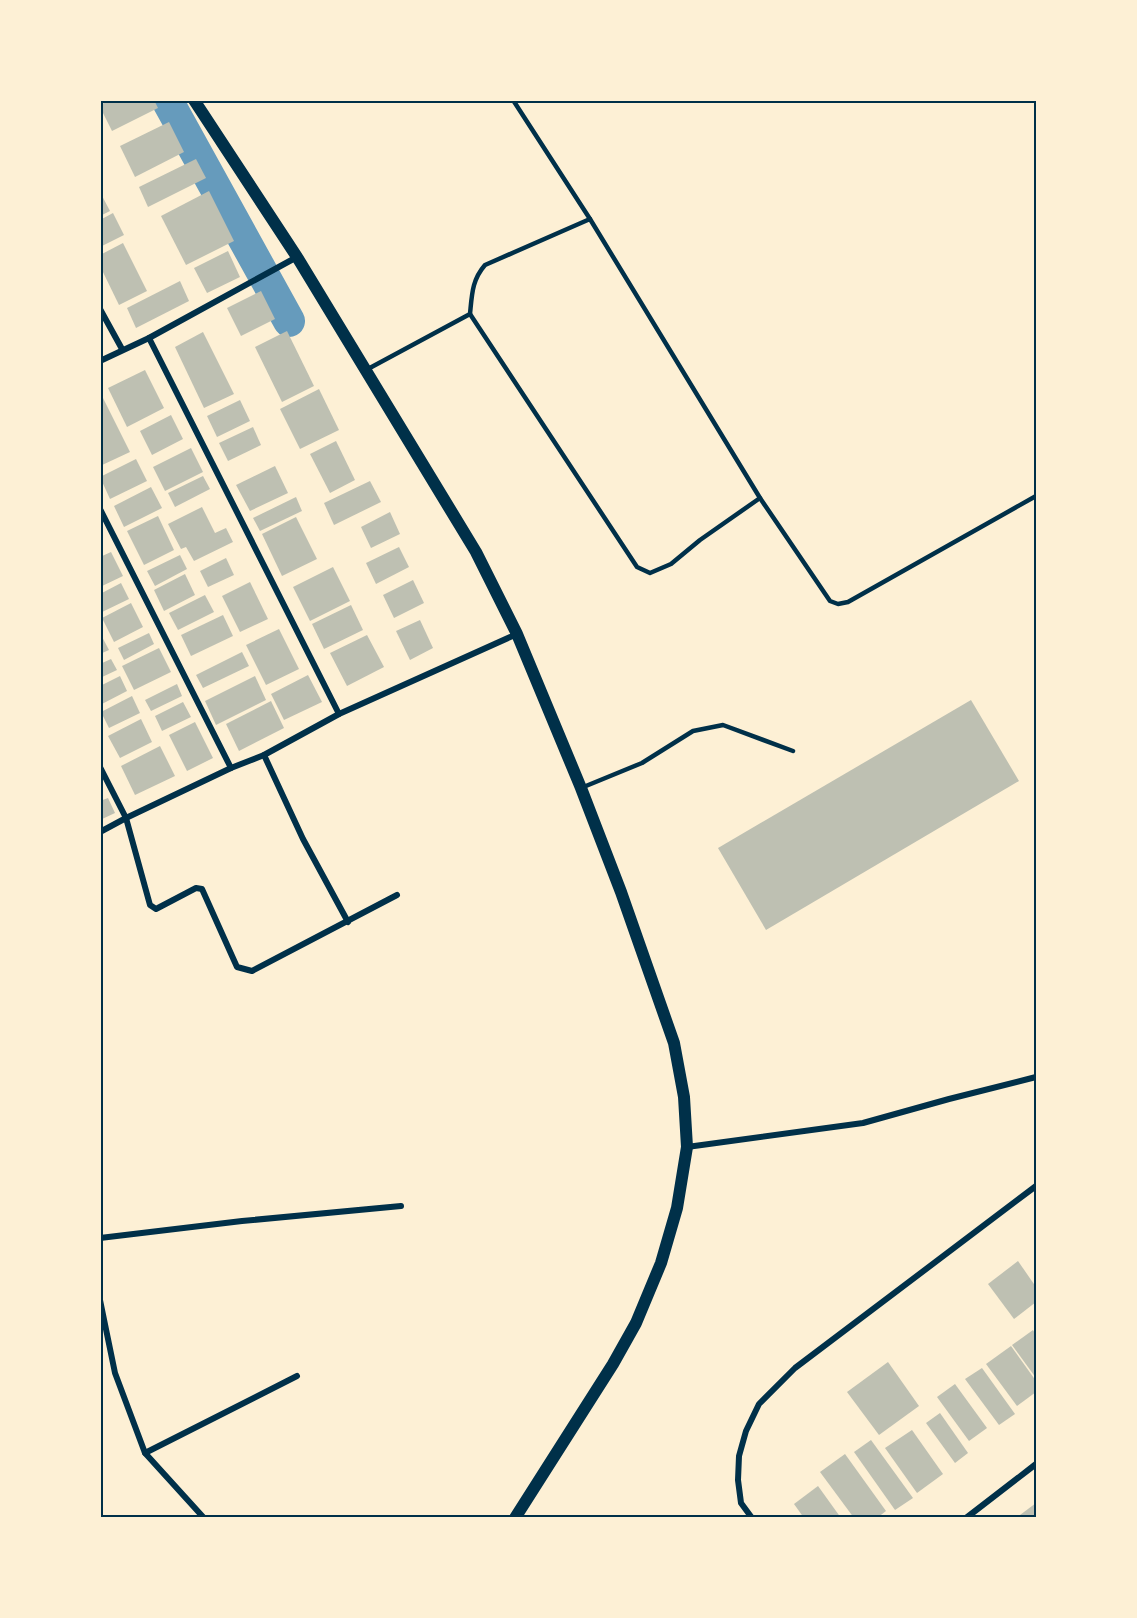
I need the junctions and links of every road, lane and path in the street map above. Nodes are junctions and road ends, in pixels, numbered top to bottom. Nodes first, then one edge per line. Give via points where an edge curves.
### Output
1 (194, 100) edge
2 (513, 100) edge
3 (590, 219) junction
4 (297, 257) junction
5 (100, 309) edge
6 (471, 314) junction
7 (149, 338) junction
8 (122, 349) junction
9 (100, 361) edge
10 (364, 370) junction
11 (1036, 496) edge
12 (760, 498) junction
13 (100, 509) edge
14 (517, 634) junction
15 (339, 714) junction
16 (793, 751) dead end
17 (264, 755) junction
18 (100, 767) edge
19 (231, 768) junction
20 (581, 788) junction
21 (126, 818) junction
22 (100, 832) edge
23 (397, 895) dead end
24 (348, 922) junction
25 (1036, 1077) edge
26 (687, 1147) junction
27 (1036, 1186) edge
28 (401, 1206) dead end
29 (100, 1238) edge
30 (100, 1300) edge
31 (297, 1376) dead end
32 (145, 1453) junction
33 (1036, 1464) edge
34 (204, 1518) edge
35 (515, 1518) edge
36 (752, 1518) edge
37 (966, 1518) edge

1 - 4 main road
2 - 3 lane
3 - 6 lane via 485,265 473,286
3 - 12 lane
4 - 7 street
4 - 10 main road
5 - 8 street
6 - 10 lane
6 - 12 lane via 637,567 650,573 670,564
7 - 8 street
7 - 15 street
8 - 9 street
10 - 14 main road via 476,552
11 - 12 lane via 848,602 838,604 830,602
13 - 19 street
14 - 15 street
14 - 20 main road
15 - 17 street
16 - 20 lane via 723,725 693,731 642,763
17 - 19 street
17 - 24 street via 303,840
18 - 21 street
19 - 21 street
20 - 26 main road via 674,1043 684,1096
21 - 22 street
21 - 24 street via 150,905 156,909 196,888 202,889 237,967 252,971
23 - 24 street
25 - 26 street via 863,1123
26 - 35 main road via 677,1208 661,1263 636,1323
27 - 36 street via 795,1368 759,1404 739,1456 741,1503
28 - 29 street
30 - 32 street via 115,1373
31 - 32 street
32 - 34 street
33 - 37 street

